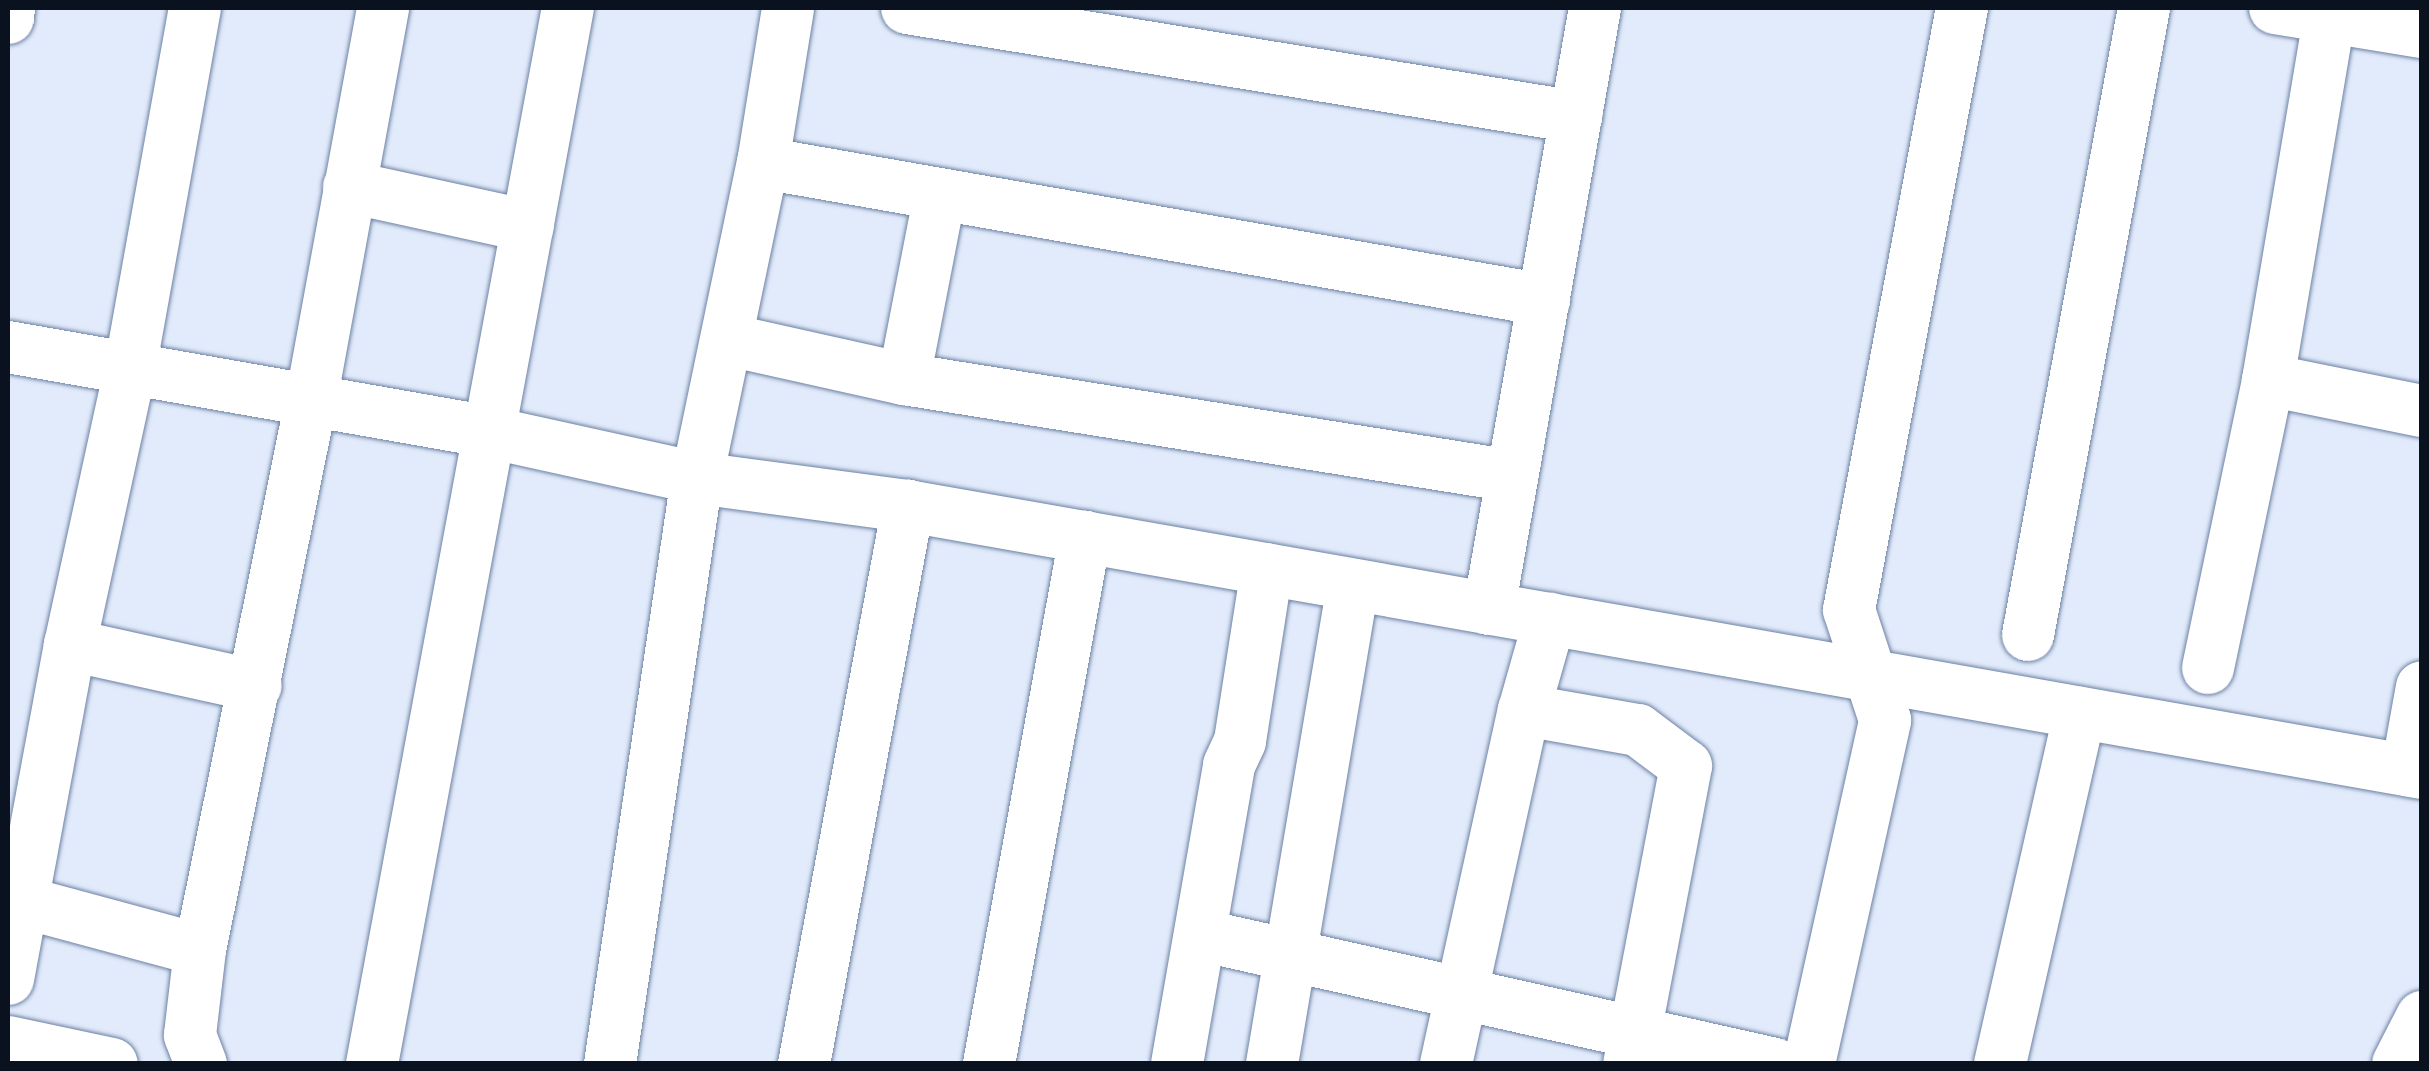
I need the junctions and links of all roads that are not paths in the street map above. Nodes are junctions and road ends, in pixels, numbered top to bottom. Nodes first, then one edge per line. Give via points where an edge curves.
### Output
1 (9, 8) edge
2 (196, 8) edge
3 (383, 8) edge
4 (568, 8) edge
5 (788, 8) edge
6 (907, 8) edge
7 (1595, 8) edge
8 (1962, 8) edge
9 (2144, 8) edge
10 (2274, 8) edge
11 (2330, 12) edge
12 (8, 18) edge
13 (2422, 32) edge
14 (1576, 117) junction
15 (764, 163) junction
16 (348, 187) junction
17 (940, 194) junction
18 (528, 226) junction
19 (1544, 300) junction
20 (729, 340) junction
21 (8, 347) edge
22 (130, 368) junction
23 (904, 379) junction
24 (2268, 380) junction
25 (311, 401) junction
26 (2422, 412) edge
27 (488, 432) junction
28 (1512, 476) junction
29 (697, 478) junction
30 (908, 506) junction
31 (1085, 537) junction
32 (1267, 569) junction
33 (1352, 584) junction
34 (1490, 608) junction
35 (1550, 619) junction
36 (2028, 636) dead end
37 (70, 645) junction
38 (2208, 668) dead end
39 (1867, 675) junction
40 (256, 686) junction
41 (2422, 687) edge
42 (1524, 710) junction
43 (2080, 713) junction
44 (2414, 771) edge
45 (22, 902) junction
46 (1200, 936) junction
47 (200, 950) junction
48 (1288, 955) junction
49 (8, 979) edge
50 (1460, 993) junction
51 (2422, 1017) edge
52 (1632, 1048) edge
53 (40, 1053) edge
54 (112, 1064) edge
55 (201, 1064) edge
56 (372, 1064) edge
57 (610, 1064) edge
58 (804, 1064) edge
59 (989, 1064) edge
60 (1176, 1064) edge
61 (1272, 1064) edge
62 (1446, 1064) edge
63 (1775, 1064) edge
64 (1810, 1064) edge
65 (2000, 1064) edge
66 (2398, 1064) edge

1 - 12 street
2 - 22 street
3 - 16 street
4 - 18 street
5 - 15 street
6 - 14 street
7 - 14 street
8 - 39 street via 1849,610
9 - 36 street
10 - 11 street
11 - 13 street
11 - 24 street
14 - 19 street
15 - 17 street
15 - 20 street
16 - 18 street
16 - 25 street
17 - 19 street
17 - 23 street
18 - 27 street
19 - 28 street
20 - 23 street
20 - 29 street
21 - 22 street
22 - 25 street
22 - 37 street
23 - 28 street
24 - 26 street
24 - 38 street
25 - 27 street
25 - 40 street
27 - 29 street
27 - 56 street
28 - 34 street
29 - 30 street
29 - 57 street
30 - 31 street
30 - 58 street
31 - 32 street
31 - 59 street
32 - 33 street
32 - 46 street
33 - 34 street
33 - 48 street
34 - 35 street
35 - 39 street
35 - 42 street
37 - 40 street
37 - 45 street
39 - 43 street
39 - 64 street via 1886,720
40 - 47 street
41 - 44 street
42 - 50 street
42 - 52 street via 1638,730 1686,766
43 - 44 street
43 - 65 street
45 - 47 street
45 - 49 street
46 - 48 street
46 - 60 street
47 - 55 street via 190,1035
48 - 50 street
48 - 61 street
50 - 52 street
50 - 62 street
51 - 66 street
52 - 63 street
53 - 54 street

